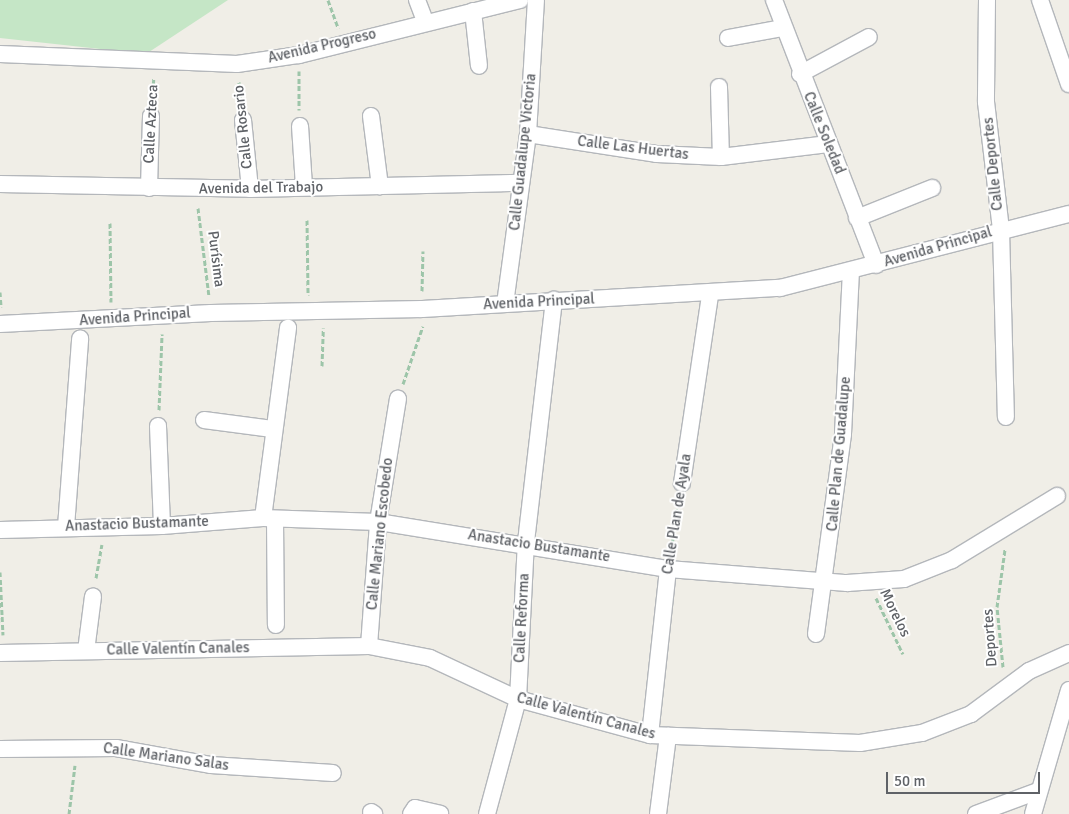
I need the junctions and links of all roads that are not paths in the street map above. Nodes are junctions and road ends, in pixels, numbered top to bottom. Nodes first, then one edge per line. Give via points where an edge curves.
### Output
1 (417, 0) edge
2 (520, 0) edge
3 (536, 0) edge
4 (774, 0) edge
5 (987, 0) edge
6 (1040, 0) edge
7 (472, 11) junction
8 (425, 21) junction
9 (783, 28) junction
10 (1062, 35) edge
11 (869, 37) dead end
12 (728, 38) dead end
13 (0, 54) edge
14 (479, 66) dead end
15 (800, 74) junction
16 (1069, 84) edge
17 (719, 87) dead end
18 (151, 116) road end
19 (371, 116) dead end
20 (243, 120) road end
21 (300, 126) road end
22 (528, 134) junction
23 (828, 144) junction
24 (721, 156) junction
25 (521, 183) junction
26 (0, 184) edge
27 (380, 186) junction
28 (304, 187) junction
29 (149, 188) junction
30 (932, 188) dead end
31 (250, 189) junction
32 (1069, 214) edge
33 (858, 218) junction
34 (1001, 230) junction
35 (876, 264) junction
36 (851, 273) junction
37 (710, 295) junction
38 (554, 300) junction
39 (505, 304) junction
40 (0, 324) edge
41 (288, 328) dead end
42 (80, 339) dead end
43 (398, 399) road end
44 (1006, 417) dead end
45 (204, 420) dead end
46 (158, 426) road end
47 (272, 429) junction
48 (682, 483) road end
49 (1057, 496) dead end
50 (269, 518) junction
51 (378, 522) junction
52 (162, 526) junction
53 (66, 527) junction
54 (0, 530) edge
55 (526, 542) junction
56 (668, 569) junction
57 (825, 582) junction
58 (93, 596) road end
59 (276, 625) dead end
60 (816, 634) dead end
61 (370, 646) junction
62 (86, 651) junction
63 (2, 653) edge
64 (1069, 653) edge
65 (1069, 690) edge
66 (518, 699) junction
67 (650, 735) junction
68 (668, 736) junction
69 (0, 749) edge
70 (333, 773) dead end
71 (1038, 791) junction
72 (413, 811) edge
73 (440, 814) edge
74 (487, 814) edge
75 (658, 814) edge
76 (976, 814) edge
77 (1033, 814) edge

1 - 8 street
2 - 7 street, Avenida Progreso
3 - 22 street, Calle Guadalupe Victoria
4 - 9 street, Calle Soledad
5 - 34 street, Calle Deportes via 986,102
6 - 10 street
7 - 8 street, Avenida Progreso
7 - 14 street
8 - 13 street, Avenida Progreso via 299,55 237,64
9 - 12 street
9 - 15 street, Calle Soledad
10 - 16 street
11 - 15 street
15 - 23 street, Calle Soledad
17 - 24 street
18 - 29 street, Calle Azteca
19 - 27 street
20 - 31 street, Calle Rosario
21 - 28 street
22 - 24 street, Calle Las Huertas via 657,154
22 - 25 street, Calle Guadalupe Victoria
23 - 24 street, Calle Las Huertas
23 - 33 street, Calle Soledad
25 - 27 street, Avenida del Trabajo
25 - 39 street, Calle Guadalupe Victoria
26 - 29 street, Avenida del Trabajo
27 - 28 street, Avenida del Trabajo
28 - 31 street, Avenida del Trabajo
29 - 31 street, Avenida del Trabajo
30 - 33 street
32 - 34 street, Avenida Principal
33 - 35 street, Calle Soledad
34 - 35 street, Avenida Principal
34 - 44 street, Calle Deportes
35 - 36 street, Avenida Principal
36 - 37 street, Avenida Principal via 780,288
36 - 57 street, Calle Plan de Guadalupe via 843,434
37 - 38 street, Avenida Principal
37 - 48 street, Calle Plan de Ayala
38 - 39 street, Avenida Principal
38 - 55 street, Calle Reforma
39 - 40 street, Avenida Principal via 426,309 162,314
41 - 47 street
42 - 53 street
43 - 51 street, Calle Mariano Escobedo
45 - 47 street
46 - 52 street
47 - 50 street
49 - 57 street, Anastacio Bustamante via 952,560 904,579
50 - 51 street, Anastacio Bustamante
50 - 52 street, Anastacio Bustamante
50 - 59 street
51 - 55 street, Anastacio Bustamante
51 - 61 street, Calle Mariano Escobedo
52 - 53 street, Anastacio Bustamante
53 - 54 street, Anastacio Bustamante
55 - 56 street, Anastacio Bustamante
55 - 66 street, Calle Reforma
56 - 57 street, Anastacio Bustamante
56 - 67 street, Calle Plan de Ayala
57 - 60 street, Calle Plan de Guadalupe
58 - 62 street
61 - 62 street, Calle Valentín Canales
61 - 66 street, Calle Valentín Canales via 430,658
62 - 63 street, Calle Valentín Canales
64 - 68 street, Calle Valentín Canales via 1004,687 963,717 922,733 860,743
65 - 71 street
66 - 67 street, Calle Valentín Canales
66 - 74 street, Calle Reforma
67 - 68 street, Calle Valentín Canales
68 - 75 street
69 - 70 street, Calle Mariano Salas via 116,748 211,765
71 - 76 street
71 - 77 street
72 - 73 street

